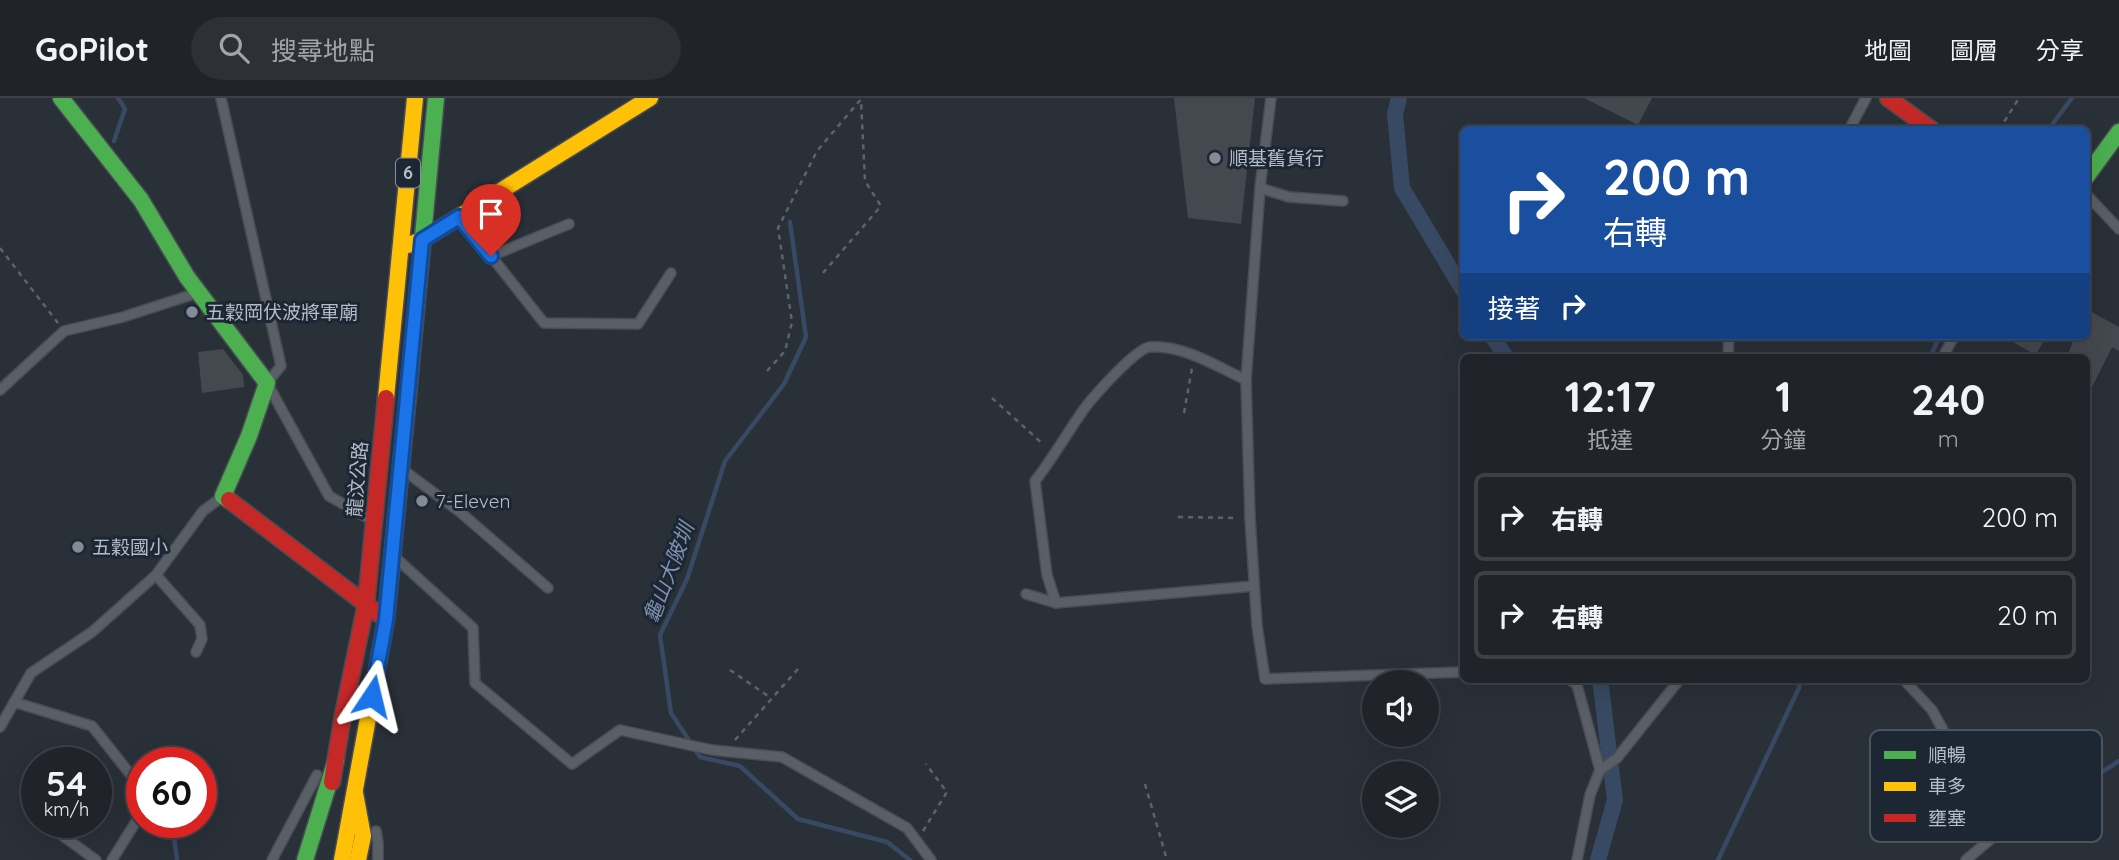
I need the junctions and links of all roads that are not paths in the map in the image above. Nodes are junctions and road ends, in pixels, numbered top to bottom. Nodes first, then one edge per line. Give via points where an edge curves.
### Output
1 (61, 98) edge
2 (221, 98) edge
3 (415, 98) edge
4 (436, 98) edge
5 (650, 98) edge
6 (1271, 98) edge
7 (1866, 98) edge
8 (1888, 98) edge
9 (1851, 126) edge
10 (1926, 126) edge
11 (2119, 132) edge
12 (2090, 172) edge
13 (1260, 187) junction
14 (2090, 198) edge
15 (1343, 201) dead end
16 (459, 217) junction
17 (569, 224) dead end
18 (2119, 229) edge
19 (422, 240) junction
20 (401, 248) junction
21 (491, 256) junction
22 (671, 273) dead end
23 (198, 292) junction
24 (1246, 380) junction
25 (267, 383) junction
26 (0, 390) edge
27 (379, 466) junction
28 (401, 468) junction
29 (223, 496) junction
30 (374, 522) junction
31 (395, 527) junction
32 (392, 554) junction
33 (156, 575) junction
34 (1254, 586) junction
35 (548, 588) dead end
36 (1026, 594) dead end
37 (1056, 603) junction
38 (366, 604) junction
39 (386, 620) junction
40 (196, 652) dead end
41 (1460, 672) edge
42 (1574, 683) edge
43 (1677, 683) edge
44 (1907, 683) edge
45 (14, 702) junction
46 (343, 715) junction
47 (368, 721) junction
48 (0, 727) edge
49 (1943, 730) edge
50 (360, 754) junction
51 (337, 760) junction
52 (126, 769) edge
53 (1600, 770) junction
54 (365, 780) dead end
55 (355, 793) junction
56 (373, 818) dead end
57 (66, 838) edge
58 (126, 838) edge
59 (1987, 842) edge
60 (96, 860) edge
61 (112, 860) edge
62 (272, 860) edge
63 (305, 860) edge
64 (316, 860) edge
65 (342, 860) edge
66 (358, 860) edge
67 (378, 860) edge
68 (931, 860) edge
69 (1577, 860) edge
70 (1966, 860) edge

1 - 23 main road via 141,200
2 - 25 lane via 281,366
3 - 20 main road, 龍汶公路 / 6
4 - 19 main road, 6
5 - 16 main road
6 - 13 lane
7 - 9 lane
8 - 10 main road
11 - 12 main road
13 - 15 lane via 1289,197
13 - 24 lane
14 - 18 lane
16 - 19 main road
16 - 21 lane
17 - 21 lane
19 - 20 main road
19 - 28 main road, 6
20 - 27 main road, 龍汶公路 / 6
21 - 22 lane via 544,323 638,324
23 - 25 main road
23 - 26 lane via 64,331
24 - 34 lane
24 - 37 lane via 1186,351 1147,347 1084,408 1035,481 1047,575
25 - 29 main road
25 - 30 lane via 329,496
27 - 28 lane
27 - 30 main road, 龍汶公路 / 6
28 - 31 main road, 6
28 - 35 lane
29 - 33 lane via 203,511
29 - 38 main road
30 - 31 lane
30 - 38 main road, 龍汶公路 / 6
31 - 32 main road, 6
32 - 39 main road, 6
32 - 68 lane via 473,628 475,683 572,764 620,730 701,748 782,757 906,828
33 - 40 lane via 200,625 202,639
33 - 45 lane via 92,632 31,673
34 - 37 lane
34 - 41 lane via 1265,679
36 - 37 lane
38 - 39 main road
38 - 46 main road, 龍汶公路 / 6
39 - 47 main road, 6
42 - 53 lane
43 - 53 lane via 1617,758
44 - 49 lane
45 - 48 lane
45 - 52 lane via 92,726
46 - 47 main road
46 - 51 main road, 龍汶公路 / 6
47 - 50 main road, 6
50 - 54 lane
50 - 55 main road, 6
51 - 62 lane via 316,776
51 - 63 main road
51 - 64 main road, 龍汶公路 / 6
53 - 69 lane via 1590,794
55 - 65 main road, 6
55 - 66 main road via 362,836
56 - 67 lane
57 - 60 lane
58 - 61 lane
59 - 70 lane

